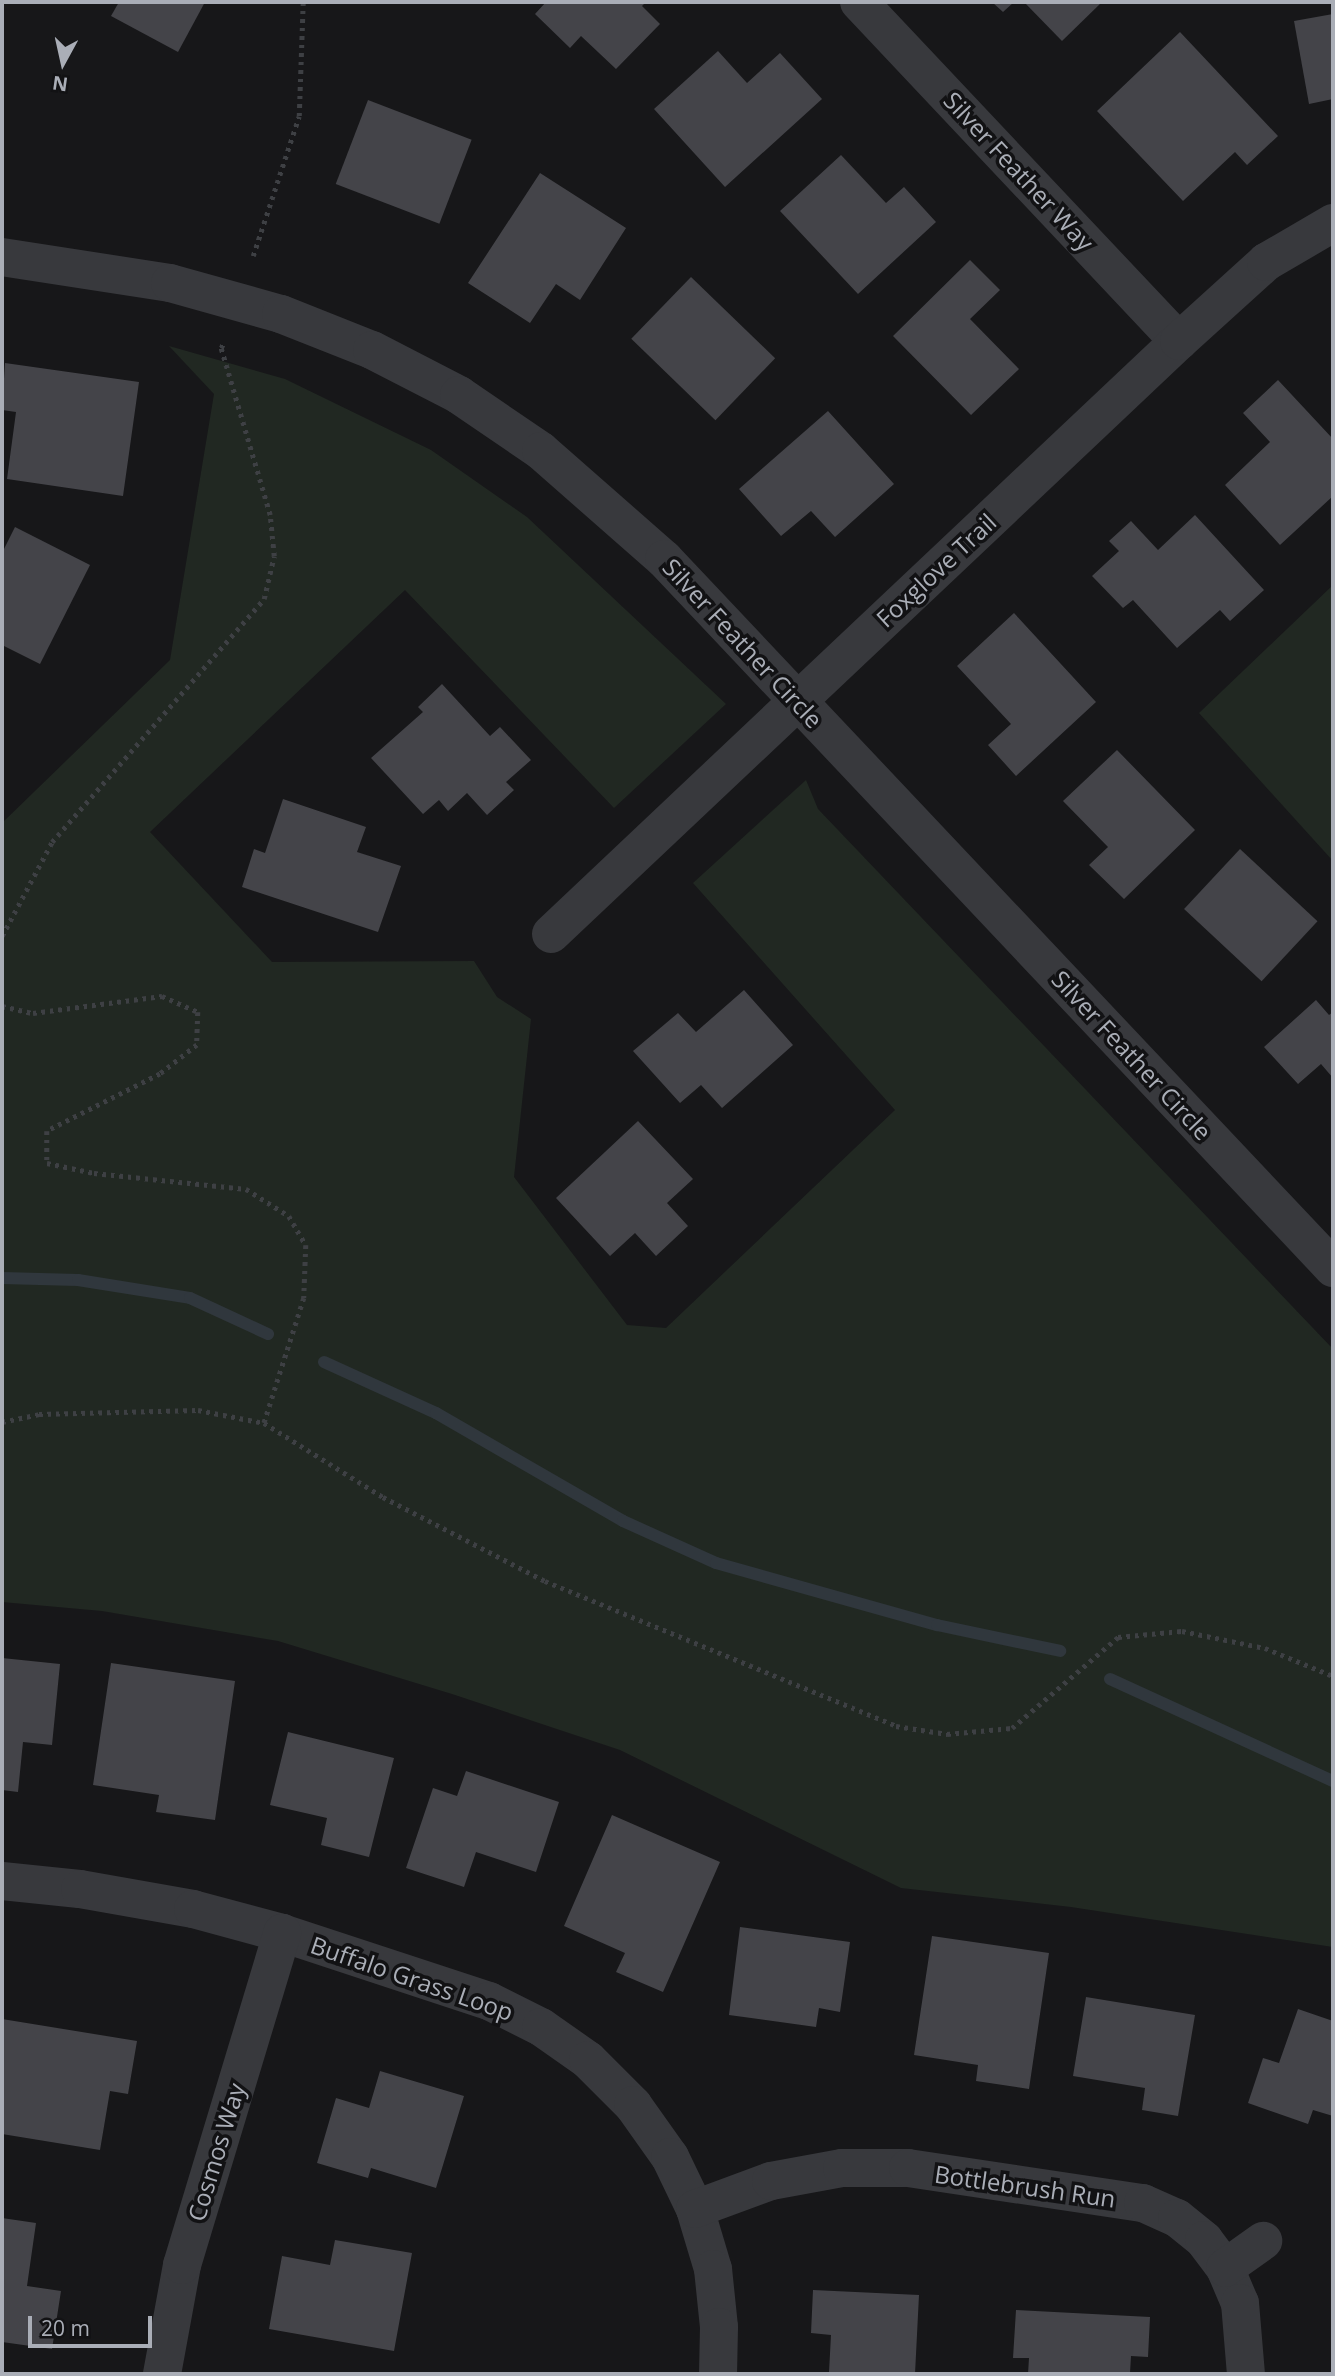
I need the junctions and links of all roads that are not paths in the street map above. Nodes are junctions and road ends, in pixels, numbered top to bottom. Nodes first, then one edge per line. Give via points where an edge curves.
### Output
1 (859, 2) edge
2 (1333, 223) edge
3 (2, 257) edge
4 (1179, 341) junction
5 (797, 701) junction
6 (551, 934) dead end
7 (1333, 1268) edge
8 (2, 1881) edge
9 (282, 1933) junction
10 (695, 2209) junction
11 (1262, 2241) dead end
12 (1225, 2268) junction
13 (162, 2374) edge
14 (718, 2374) edge
15 (1245, 2374) edge

1 - 4 street, Silver Feather Way
2 - 4 street, Foxglove Trail via 1266,262
3 - 5 street, Silver Feather Circle via 170,284 281,314 372,350 459,396 541,450 617,513
4 - 5 street, Foxglove Trail
5 - 6 street, Foxglove Trail
5 - 7 street, Silver Feather Circle
8 - 9 street, Buffalo Grass Loop via 193,1909
9 - 10 street, Buffalo Grass Loop via 489,2001 541,2027 588,2060 633,2105 670,2157
9 - 13 street, Cosmos Way via 182,2265
10 - 12 street, Bottlebrush Run via 771,2181 842,2168 908,2168 1143,2203 1177,2218 1204,2240
10 - 14 street, Buffalo Grass Loop via 713,2269
11 - 12 street
12 - 15 street, Bottlebrush Run via 1240,2303

